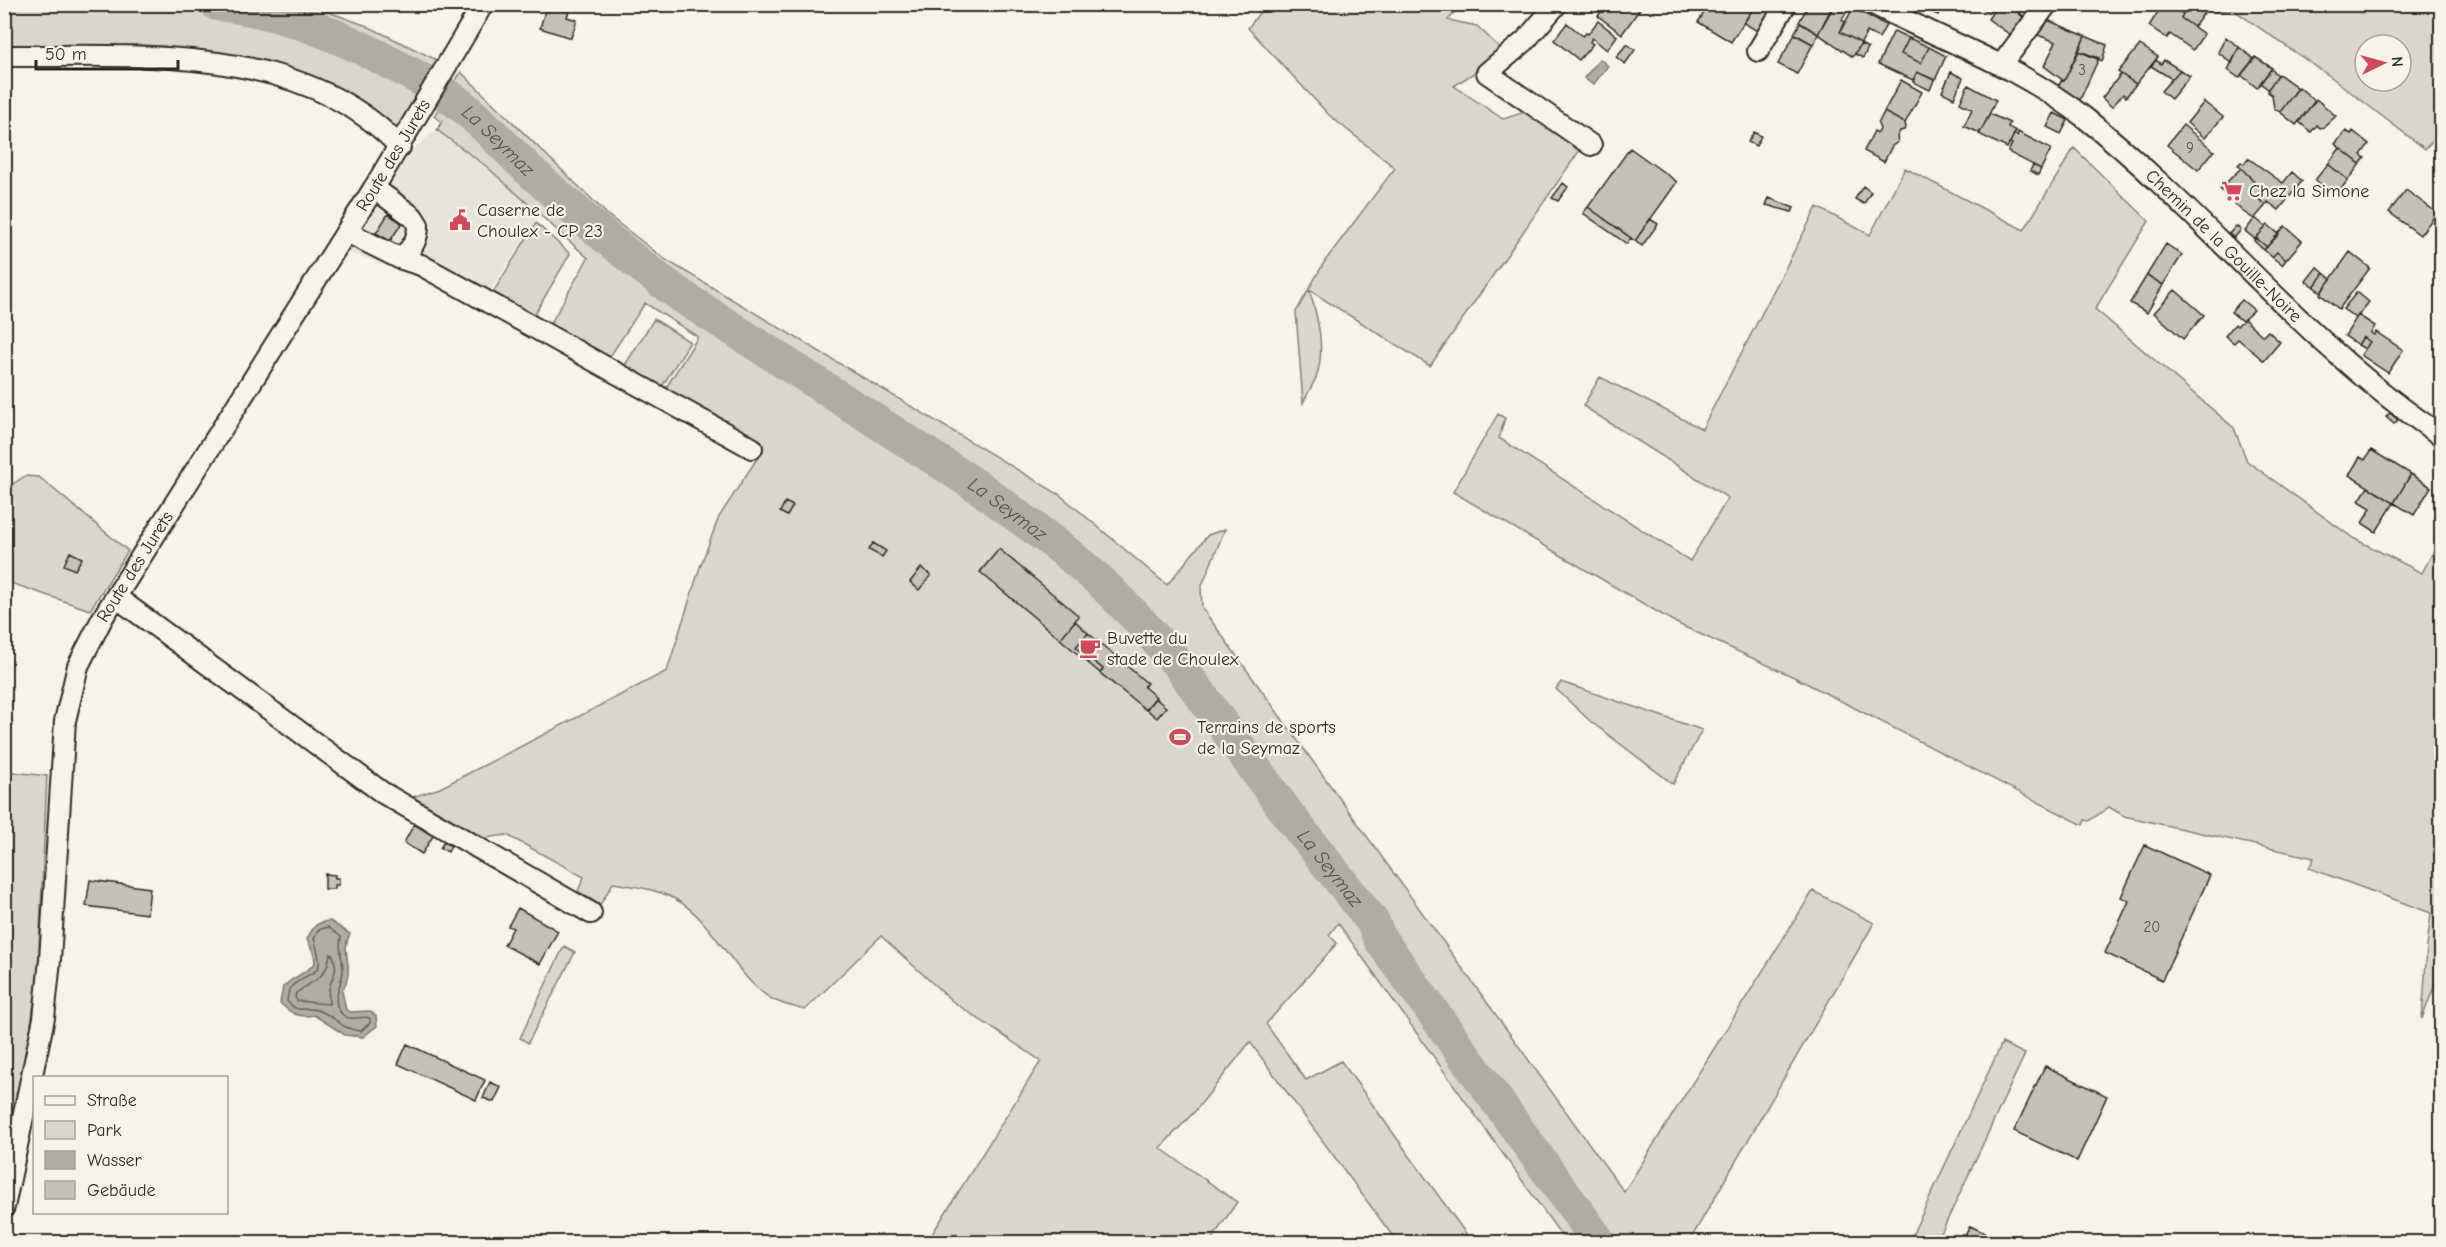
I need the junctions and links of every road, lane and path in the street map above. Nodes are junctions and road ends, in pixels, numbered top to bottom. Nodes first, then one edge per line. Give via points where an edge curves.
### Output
1 (483, 4) edge
2 (1557, 4) edge
3 (1786, 4) edge
4 (1873, 4) edge
5 (2047, 4) edge
6 (1758, 51) dead end
7 (4, 56) edge
8 (2002, 64) junction
9 (1591, 145) dead end
10 (400, 147) junction
11 (374, 188) junction
12 (347, 232) junction
13 (399, 258) junction
14 (2442, 436) edge
15 (752, 448) dead end
16 (116, 597) junction
17 (591, 913) dead end
18 (4, 1207) edge

1 - 10 street, Route des Jurets
2 - 9 street via 1525,40 1487,73
3 - 6 street
4 - 8 street, Chemin de la Gouille-Noire
5 - 8 street
7 - 10 street via 157,58 243,67 307,86 348,104 383,129
8 - 14 street, Chemin de la Gouille-Noire via 2083,116 2121,147 2324,343
10 - 11 street, Route des Jurets
11 - 12 street, Route des Jurets
11 - 13 street via 418,225 414,243
12 - 13 street
12 - 16 street, Route des Jurets
13 - 15 street via 421,264
16 - 17 street via 383,793
16 - 18 street, Route des Jurets via 89,642 70,693 44,1018

